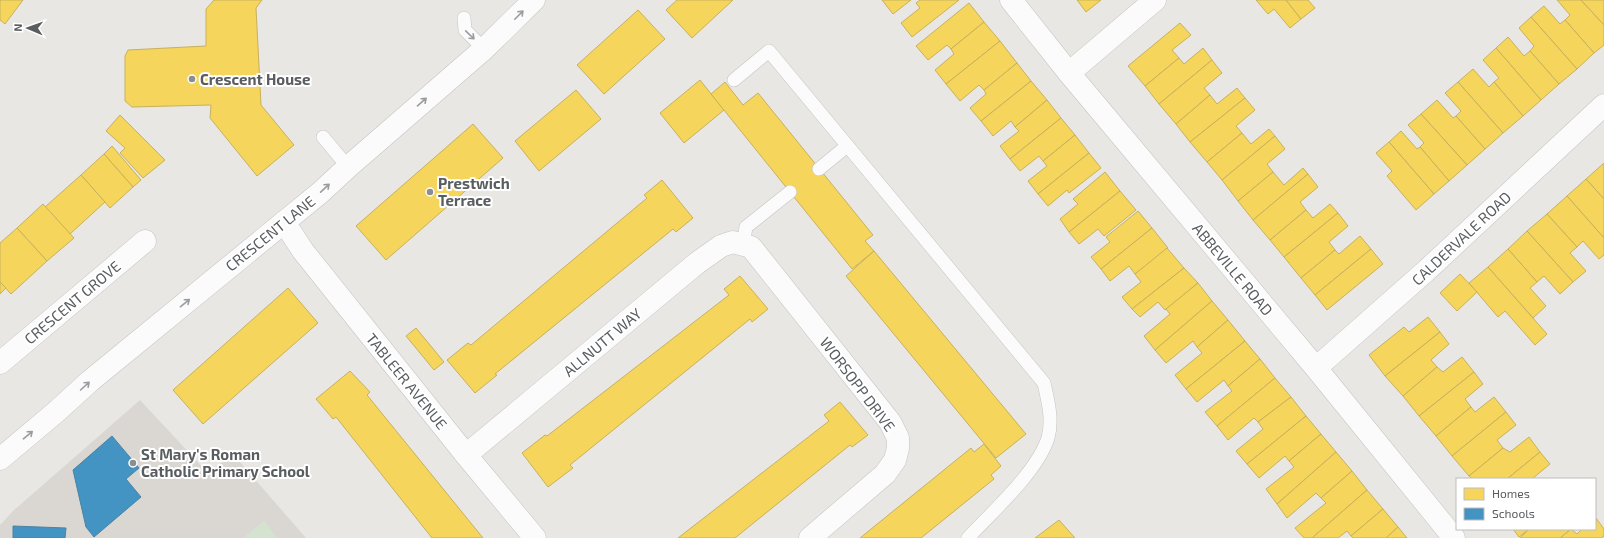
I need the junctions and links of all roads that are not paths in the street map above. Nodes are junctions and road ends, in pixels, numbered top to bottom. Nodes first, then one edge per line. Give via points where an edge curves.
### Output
1 (534, 0) edge
2 (1012, 0) edge
3 (1155, 0) edge
4 (464, 18) dead end
5 (484, 49) junction
6 (1070, 73) junction
7 (734, 80) dead end
8 (1604, 105) edge
9 (323, 137) dead end
10 (847, 146) junction
11 (348, 167) junction
12 (819, 169) dead end
13 (790, 192) dead end
14 (284, 222) junction
15 (145, 241) dead end
16 (743, 244) junction
17 (0, 363) edge
18 (1316, 368) junction
19 (466, 455) junction
20 (0, 459) edge
21 (535, 538) edge
22 (810, 538) edge
23 (968, 538) edge
24 (1454, 538) edge

5 -> 1 street, CRESCENT LANE
2 - 6 street, ABBEVILLE ROAD
3 - 6 street
4 -> 5 lane via 464,30
11 -> 5 street, CRESCENT LANE
6 - 18 street, ABBEVILLE ROAD
7 - 10 lane via 769,51
8 - 18 street, CALDERVALE ROAD via 1427,270
9 - 11 lane
10 - 12 lane
10 - 23 lane via 1044,383 1050,408 1050,426 1041,454 1030,471
14 -> 11 street, CRESCENT LANE
13 - 16 lane via 746,228
14 - 19 street, TABLEER AVENUE via 303,251
20 -> 14 street, CRESCENT LANE via 90,381
15 - 17 street, CRESCENT GROVE
16 - 19 street, ALLNUTT WAY via 733,242 721,246 697,263
16 - 22 street, WORSOPP DRIVE via 751,247 785,289 890,422 898,438 895,460 885,474
18 - 24 street, ABBEVILLE ROAD
19 - 21 street, TABLEER AVENUE

